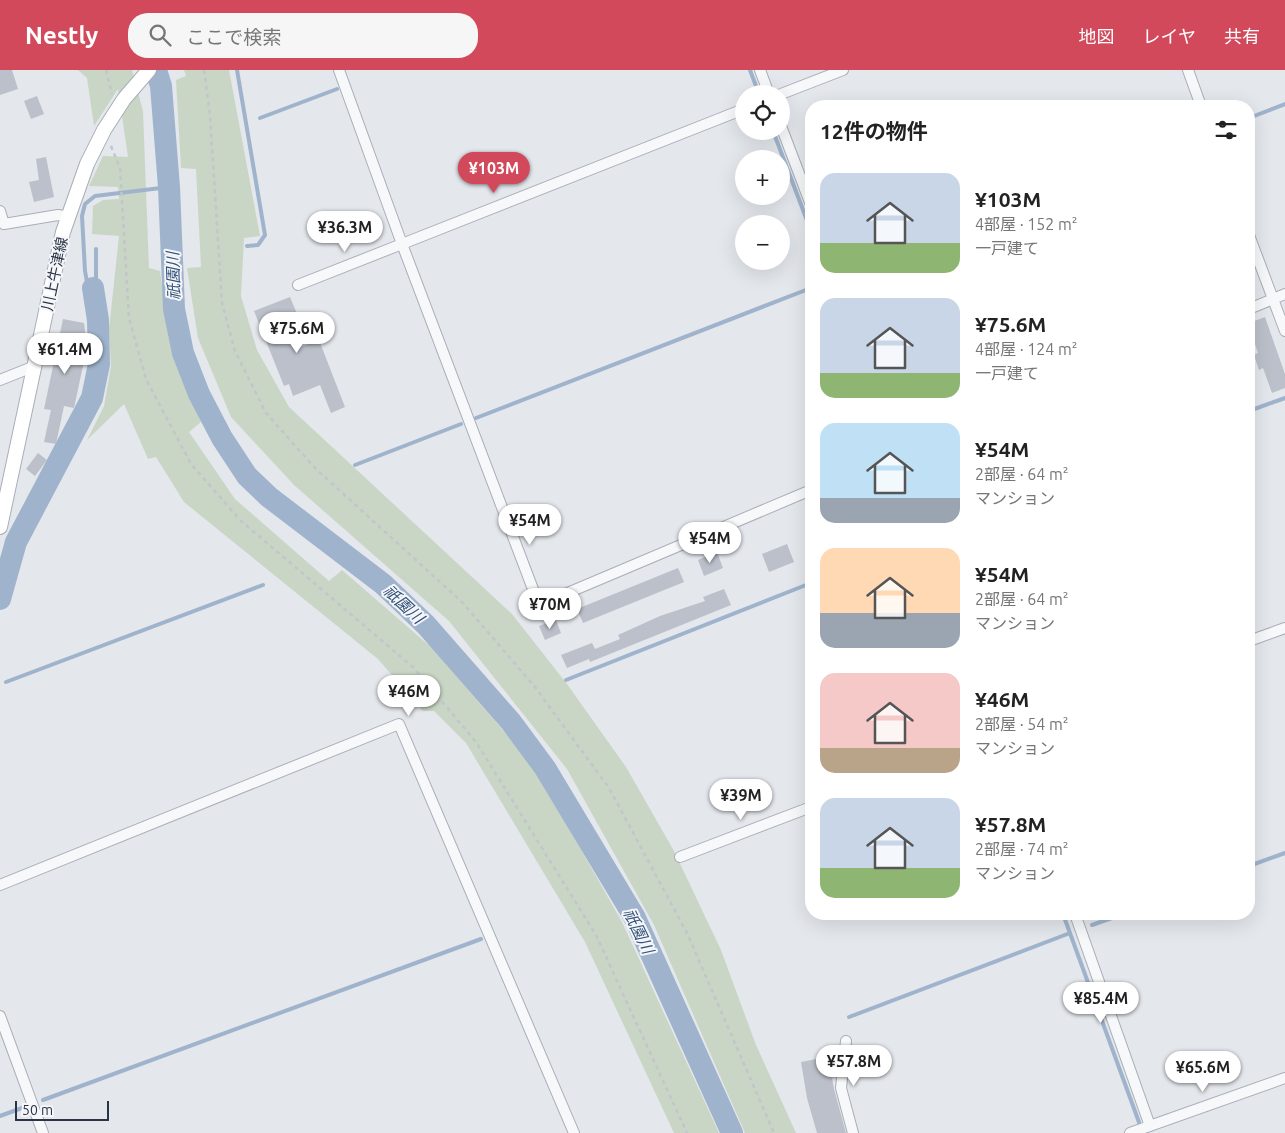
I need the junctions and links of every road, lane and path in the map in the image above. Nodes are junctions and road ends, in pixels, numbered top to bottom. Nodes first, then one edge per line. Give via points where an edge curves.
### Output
1 (106, 70) edge
2 (149, 70) edge
3 (204, 70) edge
4 (339, 70) edge
5 (760, 70) edge
6 (843, 70) edge
7 (1188, 70) edge
8 (766, 85) edge
9 (790, 91) edge
10 (1199, 100) edge
11 (117, 110) junction
12 (735, 113) edge
13 (104, 130) junction
14 (786, 140) edge
15 (805, 189) edge
16 (0, 211) edge
17 (69, 217) junction
18 (402, 244) junction
19 (1255, 252) edge
20 (298, 285) dead end
21 (1285, 294) edge
22 (1272, 299) junction
23 (1255, 306) edge
24 (1285, 331) edge
25 (35, 366) junction
26 (0, 380) edge
27 (805, 493) edge
28 (0, 526) edge
29 (1285, 628) edge
30 (1255, 639) edge
31 (805, 809) edge
32 (680, 857) dead end
33 (0, 885) edge
34 (1077, 920) edge
35 (0, 1016) edge
36 (846, 1041) dead end
37 (1285, 1078) edge
38 (1150, 1126) junction
39 (43, 1133) edge
40 (574, 1133) edge
41 (687, 1133) edge
42 (774, 1133) edge
43 (853, 1133) edge
44 (1130, 1133) edge

1 - 11 path
2 - 11 main road, 川上牛津線
3 - 42 path via 210,115 222,303 235,351 266,413 315,468 462,602 535,687 609,788 687,933
4 - 18 street
5 - 8 street
6 - 9 street
7 - 10 street
11 - 13 main road, 川上牛津線
12 - 18 street
13 - 17 main road, 川上牛津線 via 87,164
13 - 41 path via 120,168 129,318 146,379 191,464 241,521 414,668 476,742 596,935
14 - 15 street
16 - 17 street via 4,224 58,215
17 - 25 main road, 川上牛津線
18 - 20 street
18 - 27 street via 539,605
19 - 22 street
21 - 22 street
22 - 23 street
22 - 24 street
25 - 26 street
25 - 28 main road, 川上牛津線
29 - 30 street
31 - 32 street
33 - 40 street via 399,724
34 - 38 street
35 - 39 street
36 - 43 street via 841,1088
37 - 38 street
38 - 44 street

